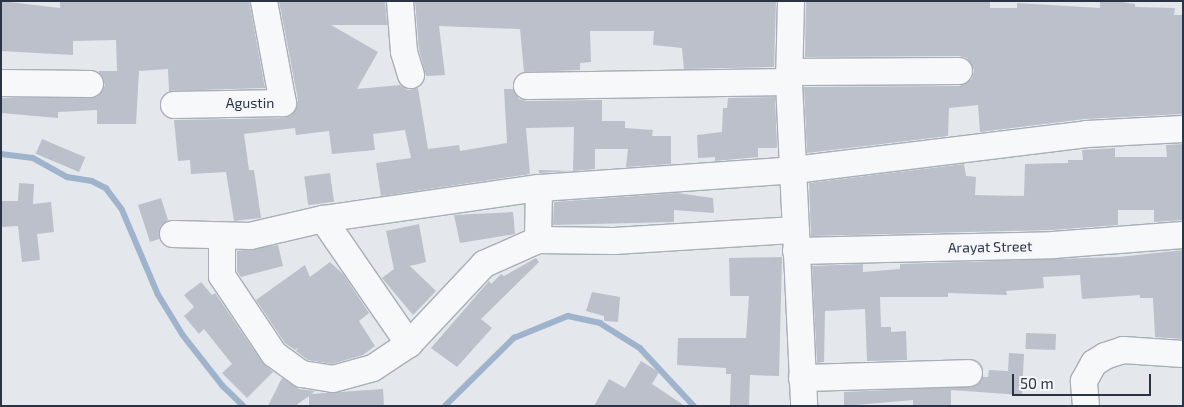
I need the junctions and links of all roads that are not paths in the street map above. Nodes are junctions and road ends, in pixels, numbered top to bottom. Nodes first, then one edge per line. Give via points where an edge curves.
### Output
1 (264, 1) edge
2 (400, 1) edge
3 (791, 1) edge
4 (959, 72) dead end
5 (411, 75) dead end
6 (789, 77) junction
7 (1, 83) edge
8 (90, 84) dead end
9 (527, 86) dead end
10 (174, 105) dead end
11 (1183, 129) edge
12 (794, 170) junction
13 (539, 188) junction
14 (323, 219) junction
15 (173, 234) dead end
16 (1183, 234) edge
17 (222, 238) junction
18 (538, 240) junction
19 (796, 241) junction
20 (409, 344) junction
21 (1183, 354) edge
22 (969, 373) dead end
23 (802, 378) junction
24 (804, 406) edge
25 (1086, 406) edge

1 - 10 street, Agustin via 283,103
2 - 5 street via 404,52
3 - 6 street
4 - 6 street
6 - 9 street
6 - 12 street
7 - 8 street
11 - 12 street via 1087,134
12 - 13 street
12 - 19 street
13 - 14 street
13 - 18 street
14 - 17 street via 250,236
14 - 20 street
15 - 17 street
16 - 19 street, Arayat Street via 1053,245
17 - 20 street via 222,276 274,354 302,374 333,379 373,368
18 - 19 street, Arayat Street
18 - 20 street via 484,264
19 - 23 street
21 - 25 street via 1123,350 1105,356 1094,363 1084,380
22 - 23 street
23 - 24 street

